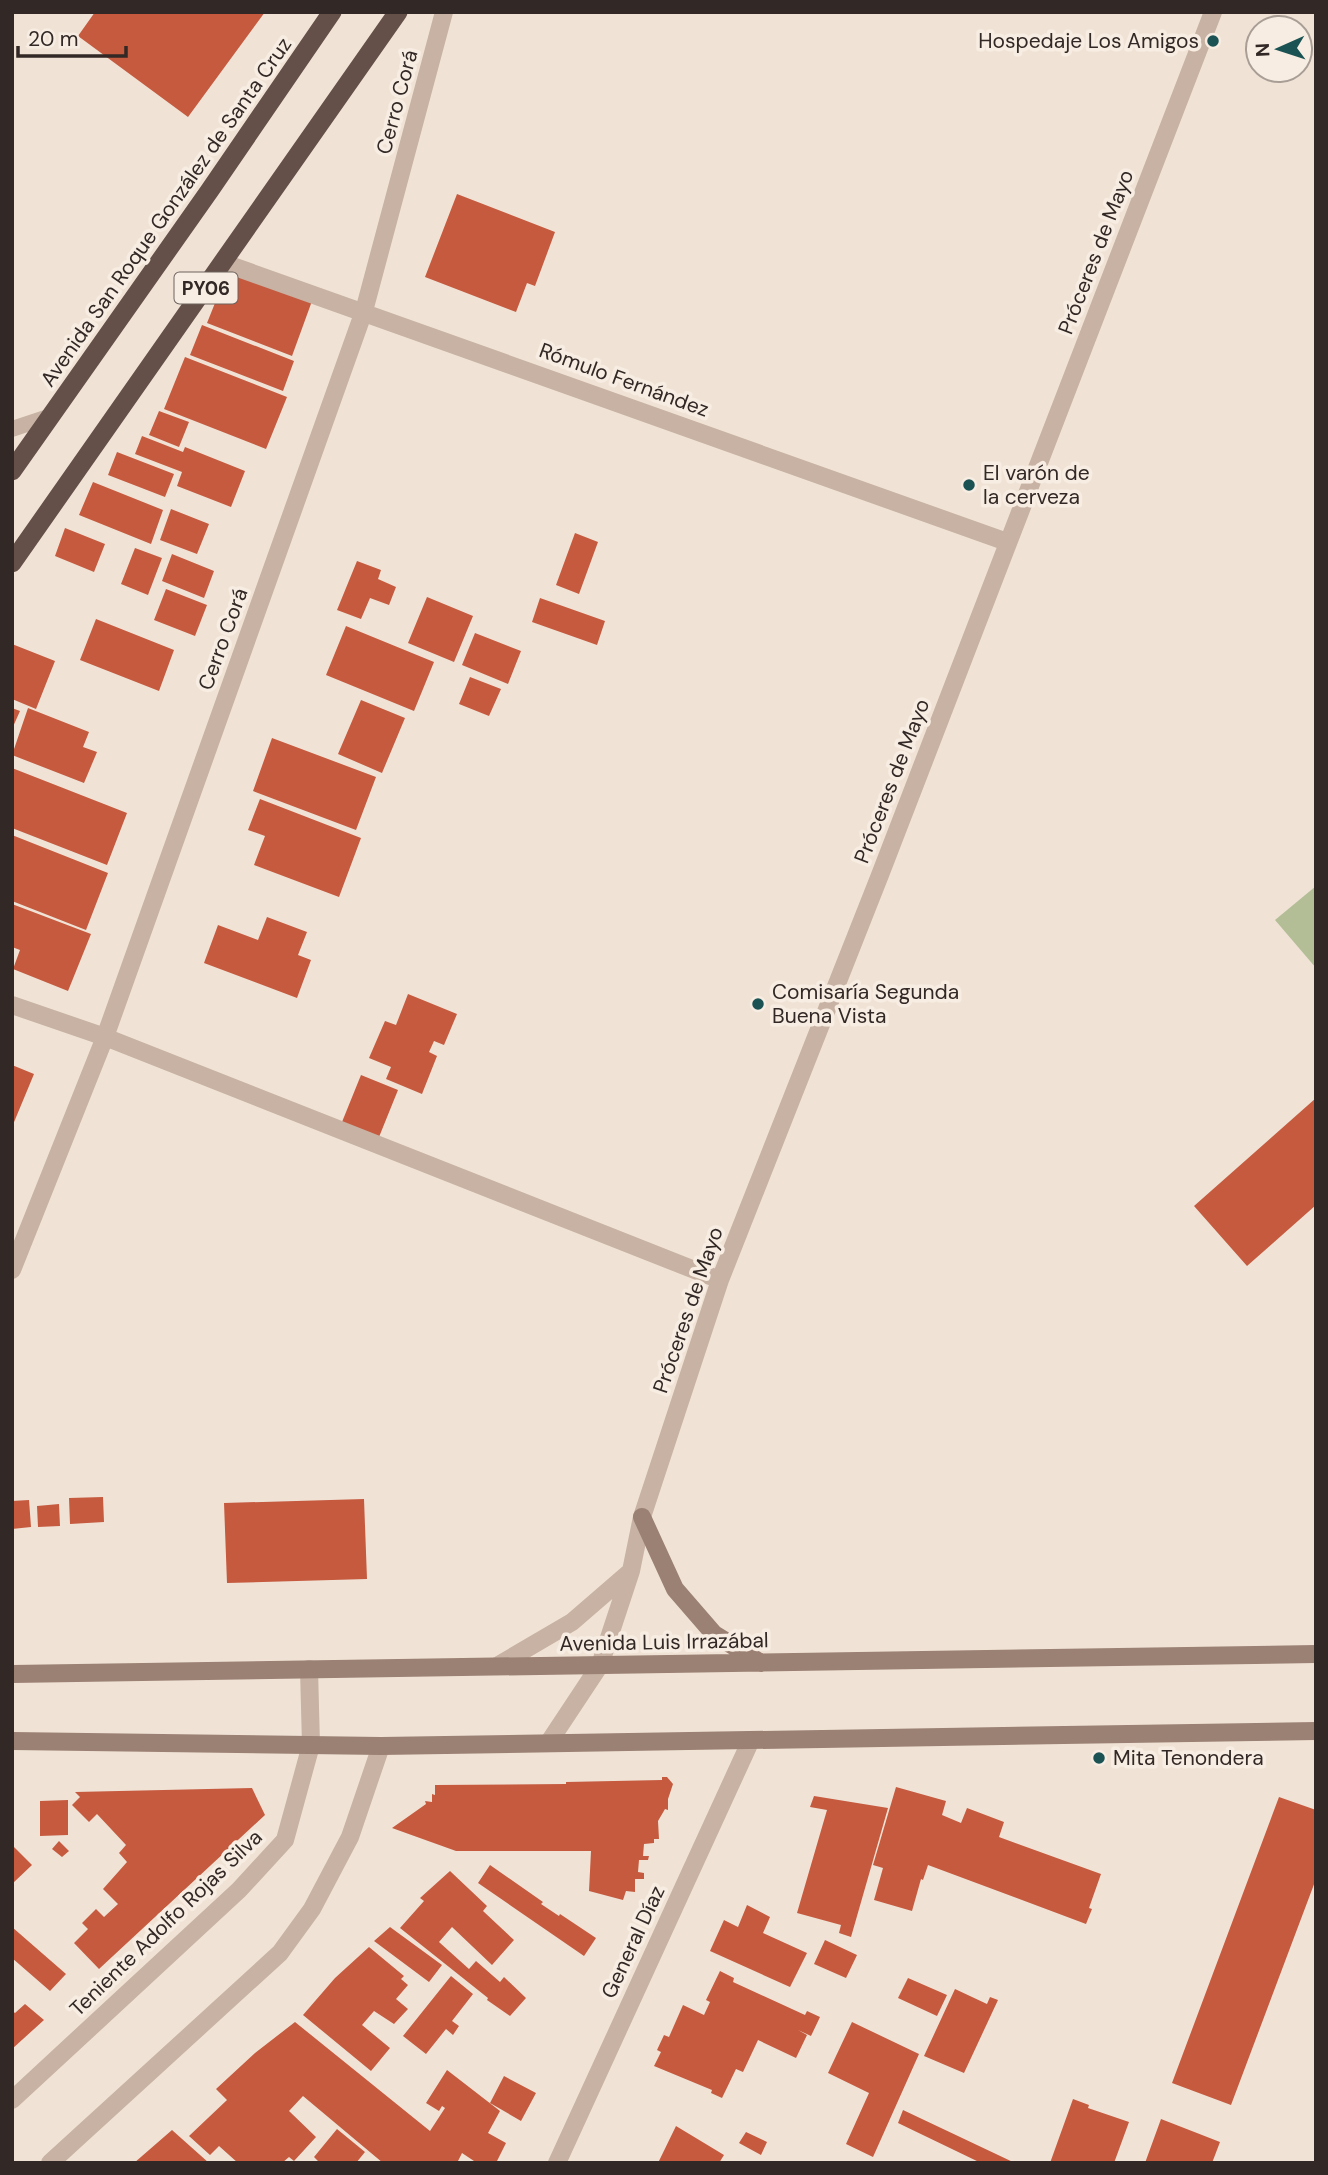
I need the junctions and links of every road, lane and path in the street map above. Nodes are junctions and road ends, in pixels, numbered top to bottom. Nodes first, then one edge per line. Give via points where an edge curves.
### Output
1 (332, 12) edge
2 (398, 12) edge
3 (444, 12) edge
4 (1213, 12) edge
5 (224, 262) junction
6 (364, 311) junction
7 (51, 416) junction
8 (12, 429) edge
9 (12, 471) edge
10 (1007, 542) junction
11 (12, 563) edge
12 (12, 1005) edge
13 (105, 1037) junction
14 (12, 1270) edge
15 (720, 1280) junction
16 (642, 1517) junction
17 (631, 1571) junction
18 (1316, 1654) edge
19 (761, 1663) junction
20 (600, 1665) junction
21 (497, 1666) junction
22 (309, 1669) junction
23 (12, 1674) edge
24 (1316, 1731) edge
25 (751, 1740) junction
26 (12, 1741) edge
27 (549, 1742) junction
28 (311, 1745) junction
29 (381, 1746) junction
30 (12, 2100) edge
31 (50, 2163) edge
32 (557, 2163) edge

1 - 7 highway, Avenida San Roque González de Santa Cruz / PY06
2 - 5 highway, PY06
3 - 6 street, Cerro Corá
4 - 10 street, Próceres de Mayo
5 - 6 street, Rómulo Fernández
5 - 11 highway, PY06
6 - 10 street, Rómulo Fernández
6 - 13 street, Cerro Corá
7 - 8 lane
7 - 9 highway, Avenida San Roque González de Santa Cruz / PY06
10 - 15 street, Próceres de Mayo
12 - 13 street
13 - 14 street, Cerro Corá
13 - 15 street
15 - 16 street, Próceres de Mayo
16 - 17 street, Próceres de Mayo
16 - 19 main road via 675,1589 714,1634
17 - 20 street, Próceres de Mayo
17 - 21 street via 572,1622
18 - 19 main road, Avenida Luis Irrazábal
19 - 20 main road, Avenida Luis Irrazábal
20 - 21 main road, Avenida Luis Irrazábal
20 - 27 street, Próceres de Mayo
21 - 22 main road, Avenida Luis Irrazábal
22 - 23 main road, Avenida Luis Irrazábal
22 - 28 street, Teniente Adolfo Rojas Silva
24 - 25 main road
25 - 27 main road
25 - 32 street, General Díaz
26 - 28 main road
27 - 29 main road
28 - 29 main road
28 - 30 street, Teniente Adolfo Rojas Silva via 285,1840 239,1890
29 - 31 street via 350,1838 312,1909 280,1953

